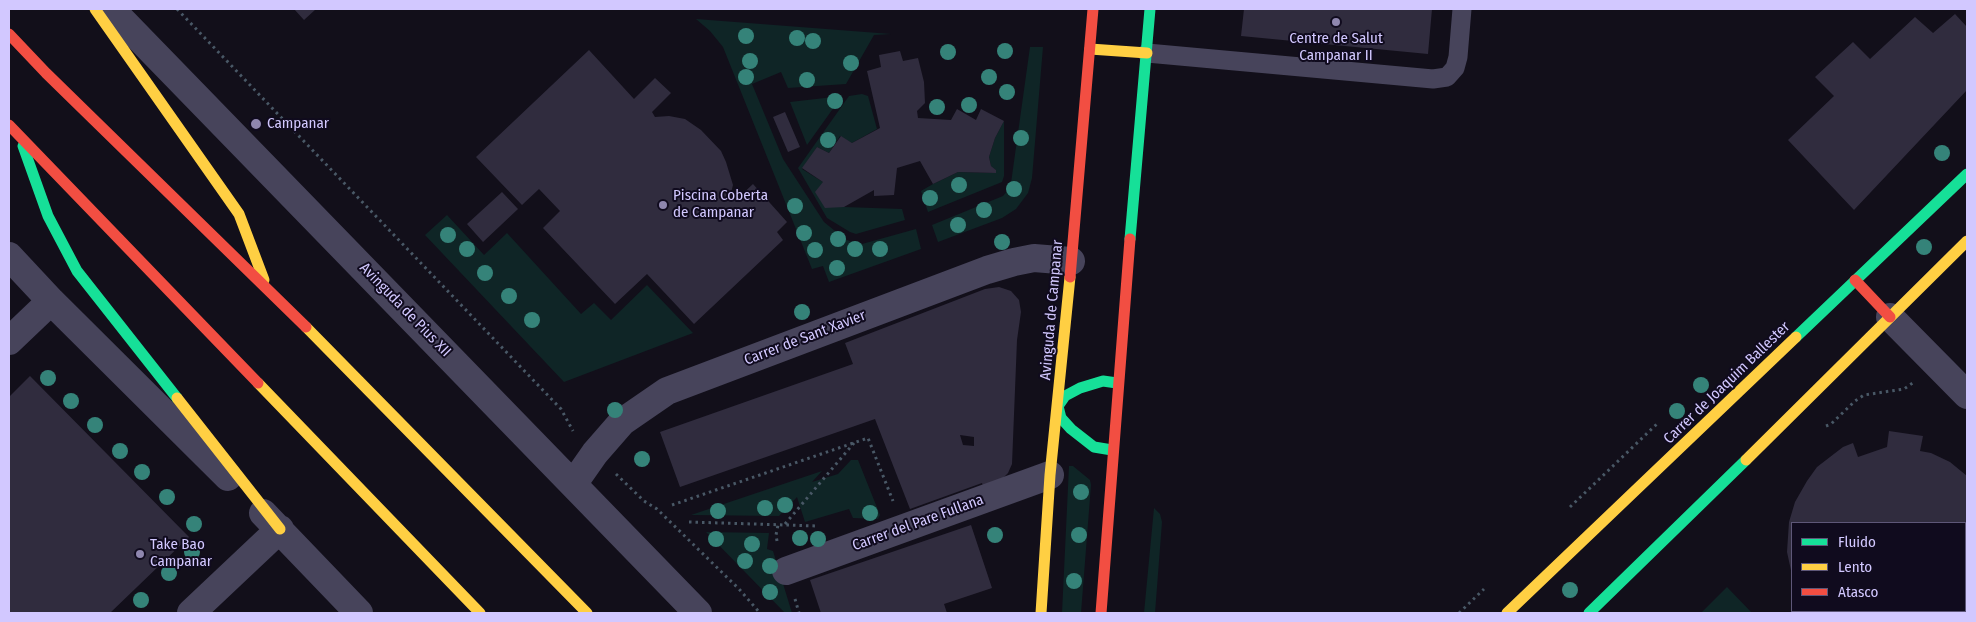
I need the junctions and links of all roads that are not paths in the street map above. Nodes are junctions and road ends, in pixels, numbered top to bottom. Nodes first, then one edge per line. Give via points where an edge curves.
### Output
1 (95, 9) edge
2 (111, 9) edge
3 (1093, 9) edge
4 (1150, 9) edge
5 (1462, 9) edge
6 (9, 34) edge
7 (1090, 49) junction
8 (1147, 53) junction
9 (9, 125) edge
10 (18, 135) junction
11 (1967, 174) edge
12 (1967, 241) edge
13 (9, 256) edge
14 (1071, 261) junction
15 (1855, 280) junction
16 (267, 288) junction
17 (51, 301) junction
18 (1890, 317) junction
19 (9, 341) edge
20 (1117, 383) junction
21 (1967, 395) edge
22 (1058, 406) junction
23 (1112, 450) junction
24 (1050, 475) junction
25 (574, 483) junction
26 (280, 529) junction
27 (786, 570) dead end
28 (191, 613) edge
29 (358, 613) edge
30 (480, 613) edge
31 (587, 613) edge
32 (698, 613) edge
33 (1040, 613) edge
34 (1101, 613) edge
35 (1507, 613) edge
36 (1589, 613) edge

1 - 16 main road via 238,214
2 - 25 street, Avinguda de Pius XII
3 - 7 main road, Avinguda de Campanar
4 - 8 main road
5 - 8 lane via 1455,68 1447,77 1433,79
6 - 16 main road
7 - 8 main road
7 - 14 main road, Avinguda de Campanar
8 - 20 main road
9 - 10 main road
10 - 26 main road via 48,216 77,271
10 - 30 main road
11 - 15 main road, Carrer de Joaquim Ballester
12 - 18 main road
13 - 17 street
14 - 22 main road, Avinguda de Campanar
14 - 25 street, Carrer de Sant Xavier via 1034,258 986,270 667,392 622,422 594,453
15 - 18 main road
15 - 35 main road, Carrer de Joaquim Ballester
16 - 31 main road
17 - 19 street
17 - 26 street
18 - 21 street
18 - 36 main road
20 - 22 main road via 1103,381 1080,388 1065,396
20 - 23 main road
22 - 23 main road via 1061,418 1071,429 1094,447
22 - 24 main road, Avinguda de Campanar
23 - 34 main road
24 - 27 street, Carrer del Pare Fullana
24 - 33 main road, Avinguda de Campanar
25 - 32 street, Avinguda de Pius XII
26 - 28 street
26 - 29 street

